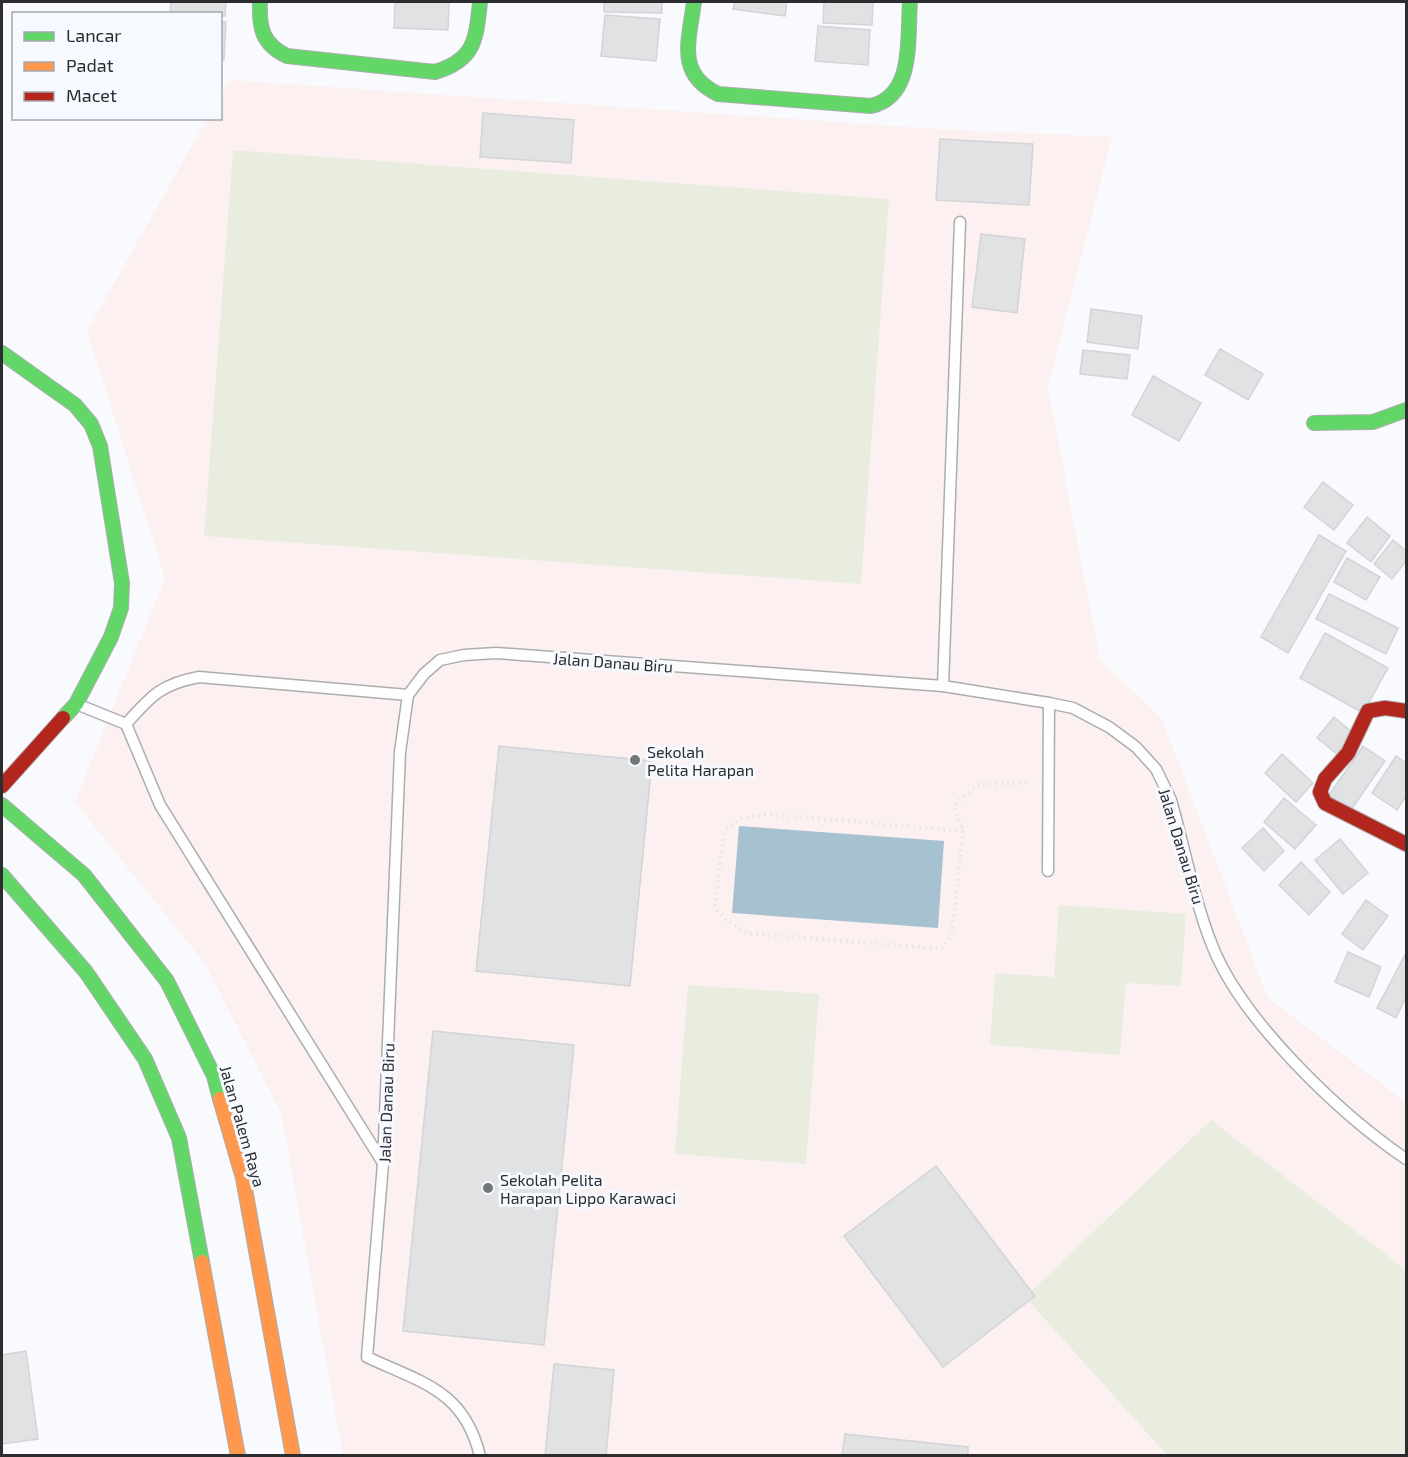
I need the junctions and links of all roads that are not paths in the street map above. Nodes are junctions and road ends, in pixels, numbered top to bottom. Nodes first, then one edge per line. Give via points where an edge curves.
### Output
1 (260, 2) edge
2 (480, 2) edge
3 (694, 2) edge
4 (910, 2) edge
5 (960, 222) dead end
6 (2, 353) edge
7 (1407, 411) edge
8 (1314, 423) dead end
9 (942, 687) junction
10 (408, 695) junction
11 (1048, 703) junction
12 (76, 704) junction
13 (1407, 711) edge
14 (126, 724) junction
15 (2, 786) edge
16 (2, 806) edge
17 (1407, 844) edge
18 (1048, 872) dead end
19 (2, 874) edge
20 (1407, 1159) edge
21 (383, 1164) junction
22 (238, 1455) edge
23 (293, 1455) edge
24 (480, 1455) edge

1 - 2 street via 259,23 272,51 287,56 435,72 464,61 474,44
3 - 4 street via 691,68 704,87 718,94 871,106 891,99 903,81
5 - 9 lane
6 - 12 street via 75,405 91,424 100,446 123,583 121,608 111,637
7 - 8 street via 1369,424
9 - 10 lane, Jalan Danau Biru via 496,653 440,660
9 - 11 lane, Jalan Danau Biru
10 - 14 lane via 199,677 172,682 145,702
10 - 21 lane, Jalan Danau Biru via 400,752
11 - 18 lane
11 - 20 lane, Jalan Danau Biru via 1073,708 1109,727 1136,747 1156,769 1171,800 1211,944 1235,990 1265,1030 1321,1088
12 - 14 lane
12 - 15 street
13 - 17 street via 1368,711 1354,743 1325,779 1320,792 1325,803
14 - 21 lane via 160,804
16 - 23 street, Jalan Palem Raya via 84,875 167,981 214,1076 243,1178
19 - 22 street via 86,972 145,1059 178,1138
21 - 24 lane, Jalan Danau Biru via 367,1357 445,1395 462,1410 474,1430

